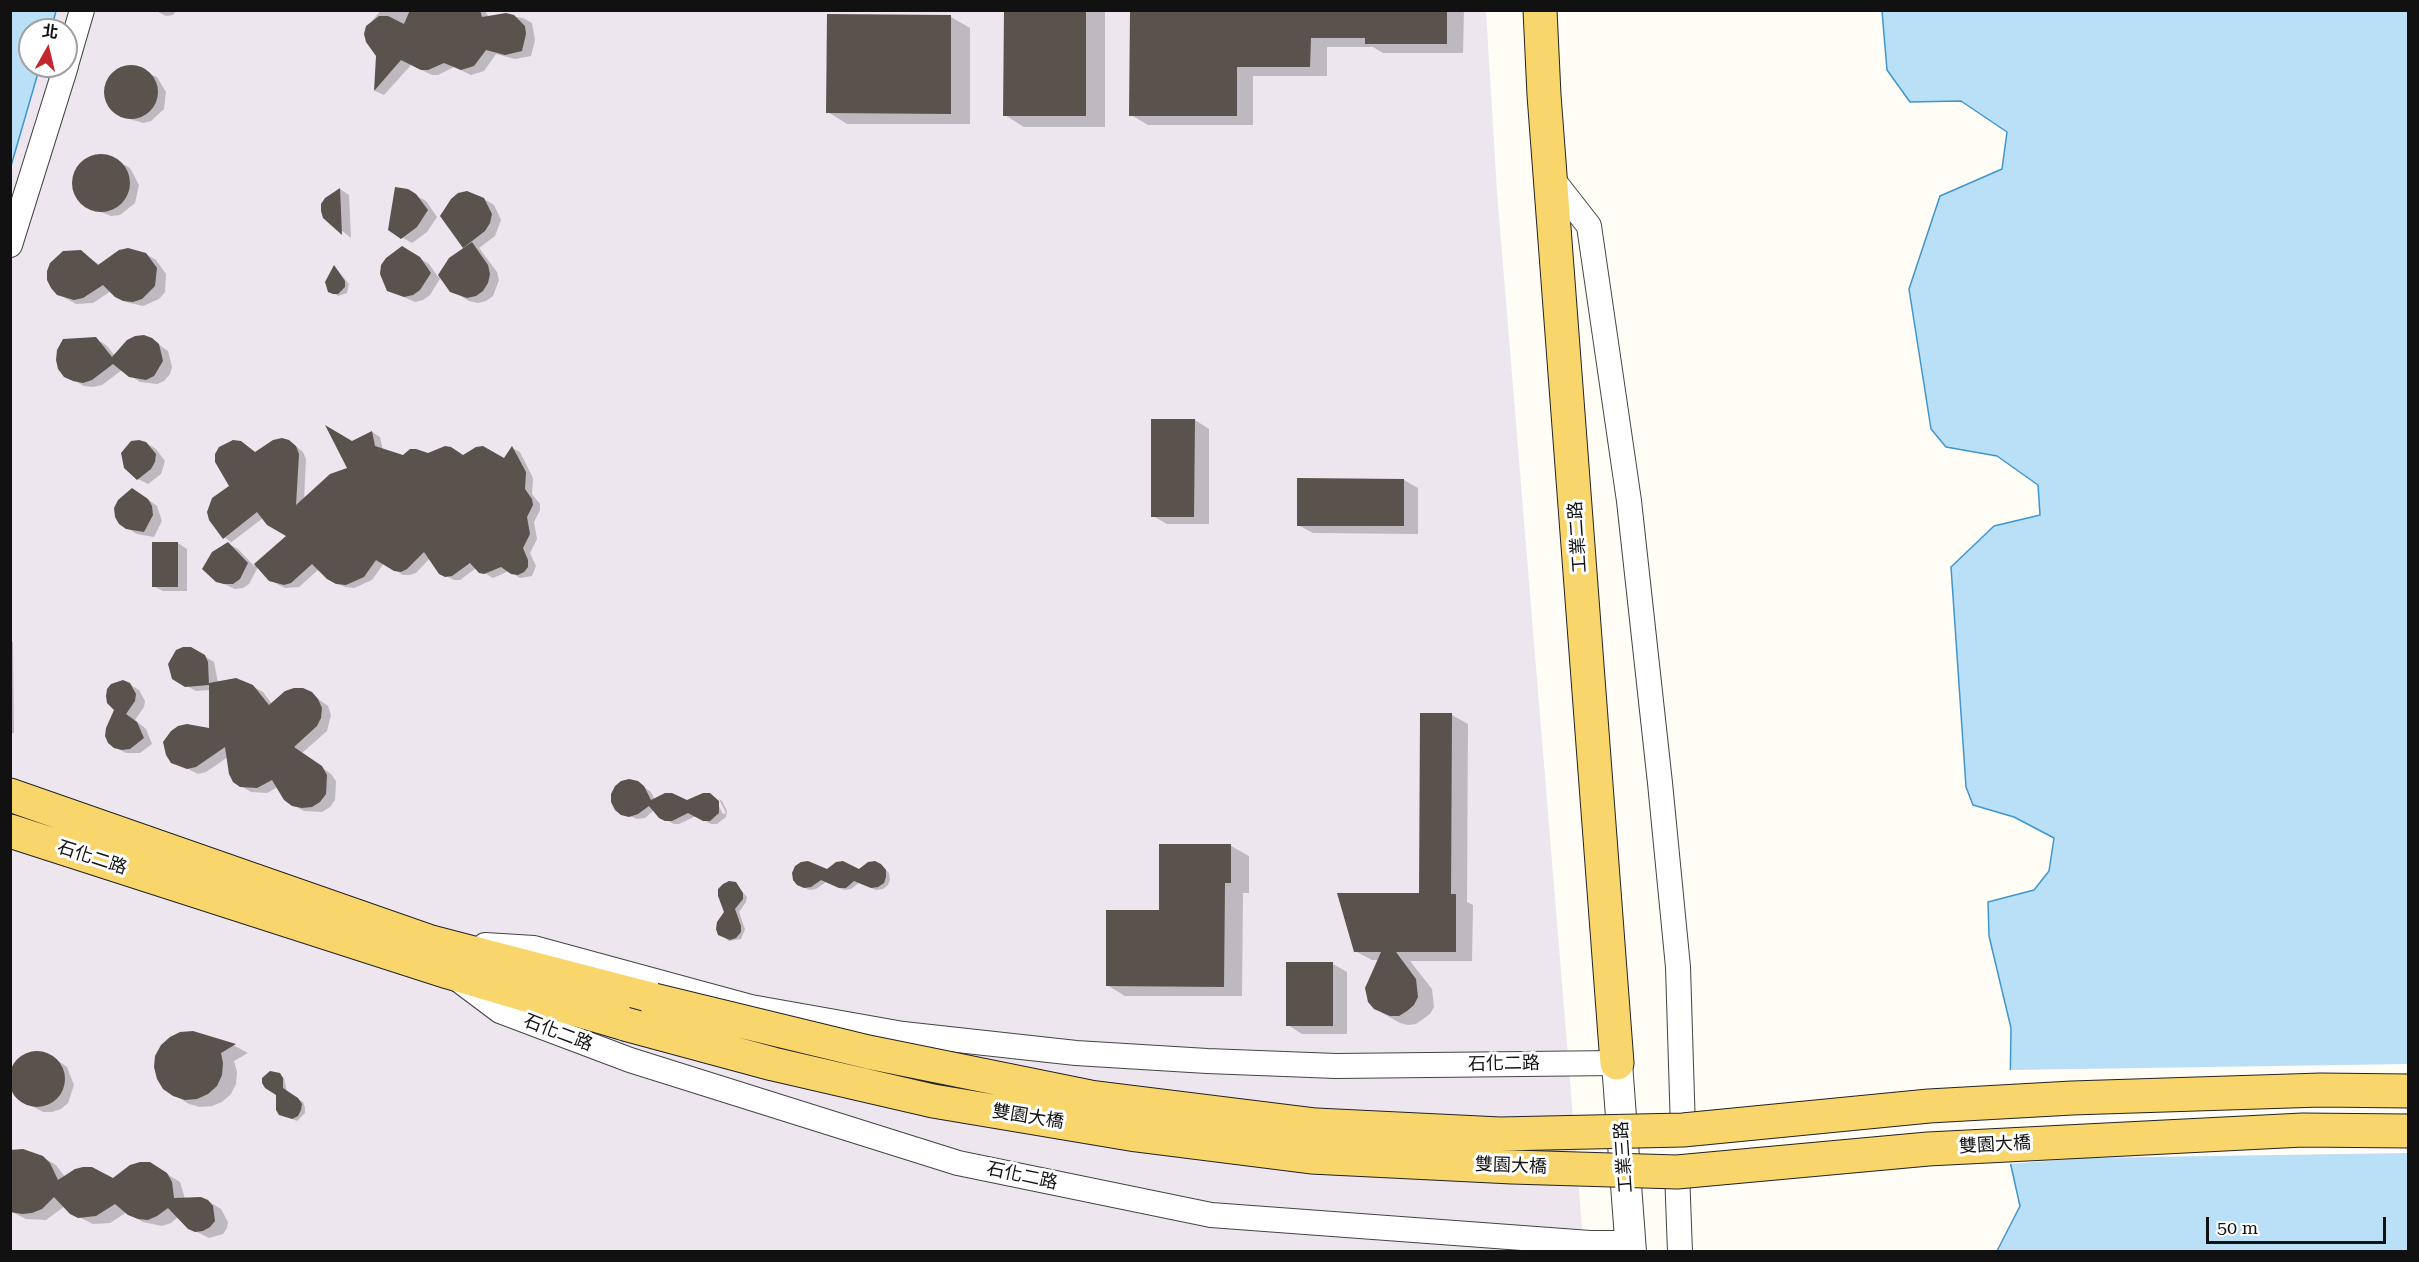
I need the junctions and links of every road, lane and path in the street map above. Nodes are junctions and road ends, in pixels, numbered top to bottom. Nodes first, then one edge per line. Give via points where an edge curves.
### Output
1 (1540, 10) edge
2 (62, 78) edge
3 (1550, 176) junction
4 (10, 245) edge
5 (10, 795) edge
6 (10, 831) edge
7 (431, 942) junction
8 (448, 972) junction
9 (654, 1000) joint
10 (625, 1024) joint
11 (1617, 1063) junction
12 (2409, 1091) edge
13 (1683, 1130) junction
14 (2409, 1131) edge
15 (1677, 1172) junction
16 (1630, 1247) edge
17 (1680, 1251) edge

1 - 3 main road, 工業二路
2 - 4 street
3 - 11 main road, 工業二路
3 - 13 street via 1588,226 1629,501 1678,967
5 - 7 main road, 石化二路
6 - 8 main road, 石化二路
7 - 9 main road, 石化二路
7 - 11 street, 石化二路 via 534,948 751,1007 903,1034 1076,1053 1336,1066
8 - 10 main road, 石化二路
8 - 16 street, 石化二路 via 500,1011 619,1056 958,1163 1211,1215
9 - 13 main road, 雙園大橋, bridge via 868,1052 1090,1097 1316,1125 1500,1134
10 - 15 main road, 雙園大橋, bridge via 933,1101 1136,1135 1311,1157
11 - 16 street, 工業三路
12 - 13 main road, 雙園大橋, bridge via 2072,1098 1929,1106
14 - 15 main road, 雙園大橋, bridge via 2302,1130 1928,1149
15 - 17 street

